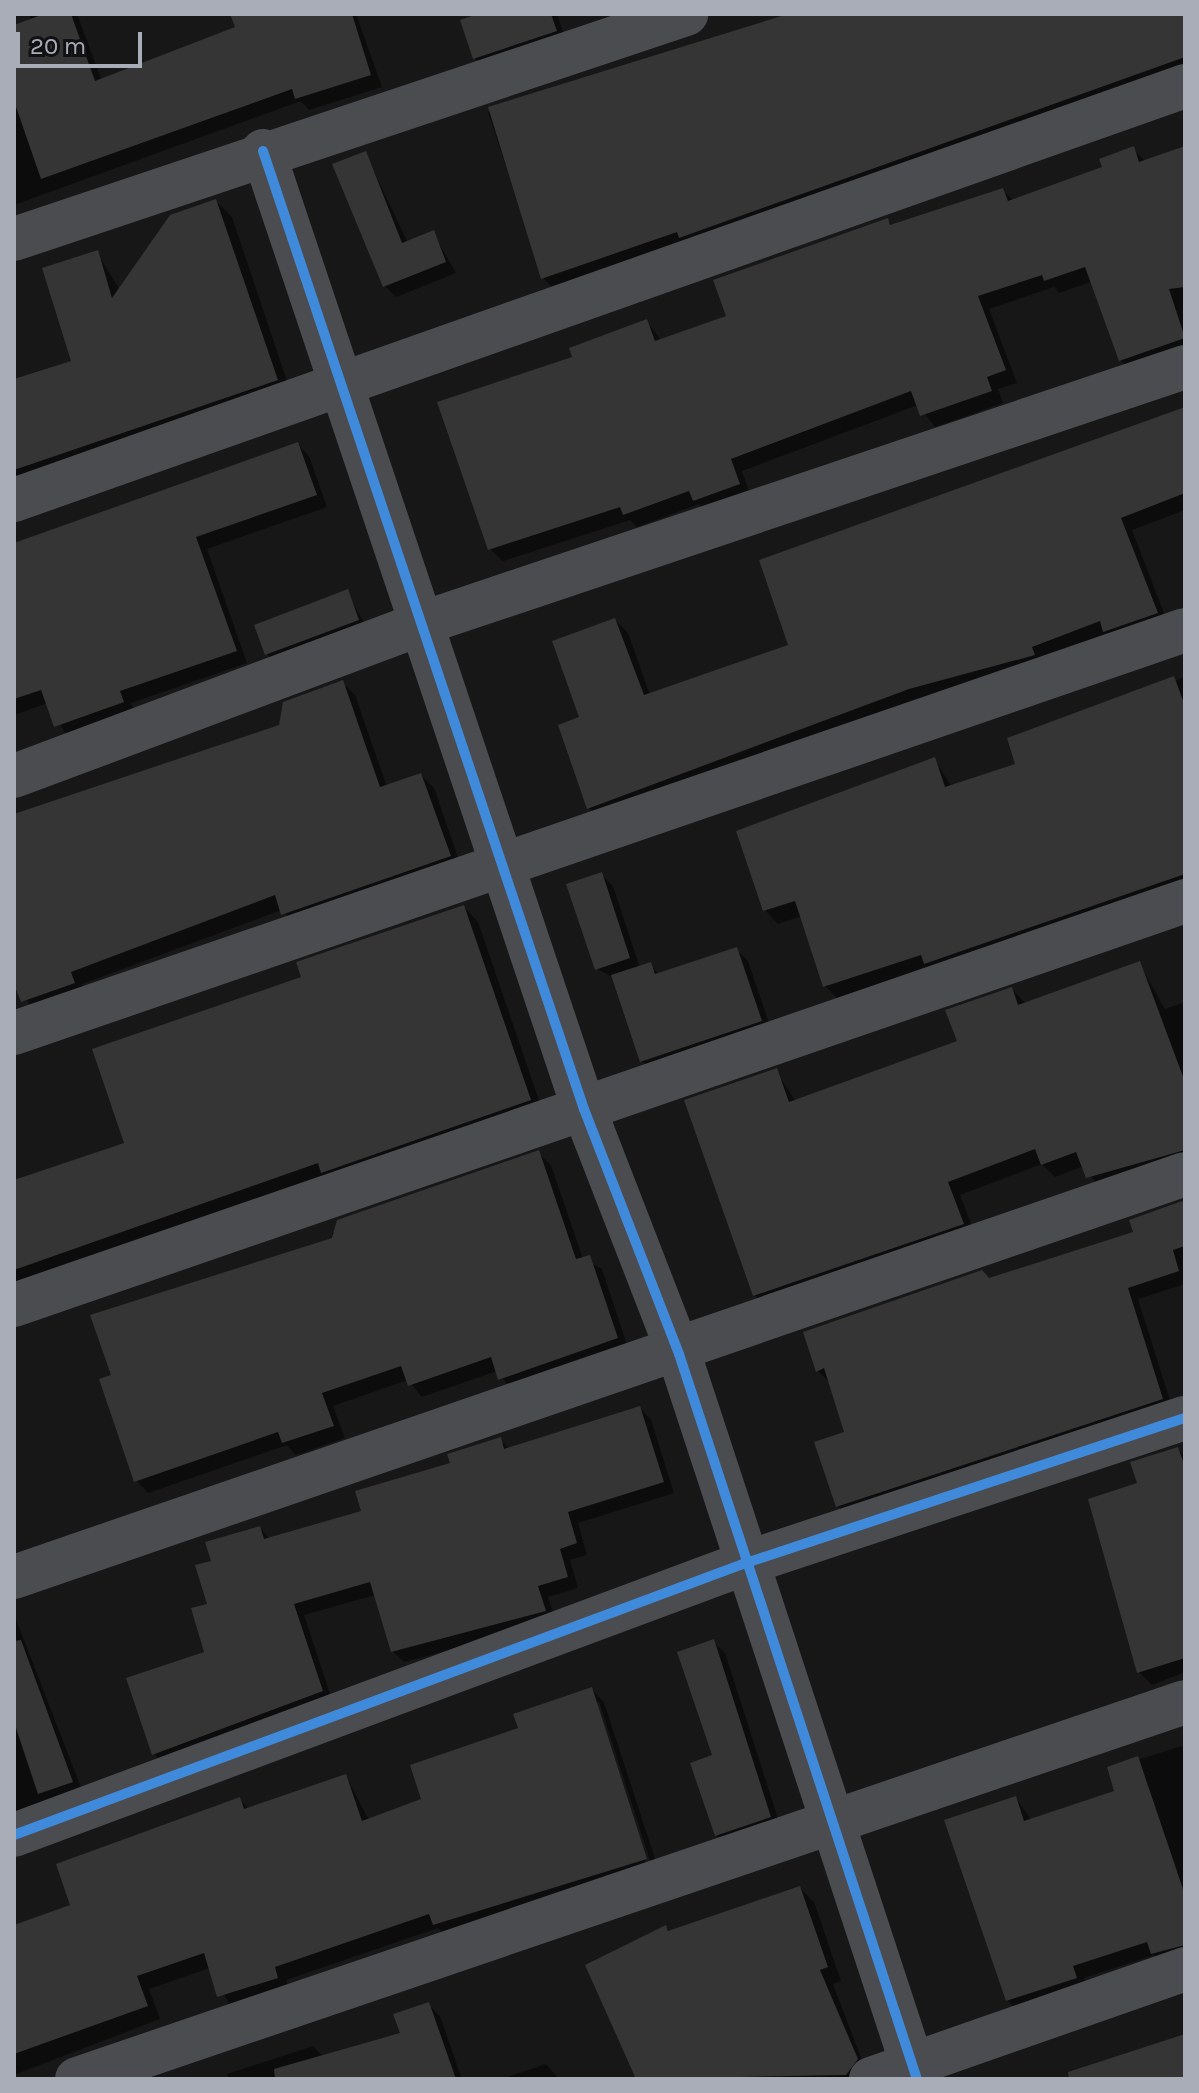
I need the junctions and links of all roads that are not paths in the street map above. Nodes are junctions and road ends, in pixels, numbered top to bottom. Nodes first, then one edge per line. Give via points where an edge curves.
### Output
1 (686, 14) edge
2 (1185, 86) edge
3 (263, 151) junction
4 (14, 239) edge
5 (1185, 367) edge
6 (344, 378) junction
7 (14, 500) edge
8 (426, 622) junction
9 (1185, 630) edge
10 (14, 776) edge
11 (506, 859) junction
12 (1185, 901) edge
13 (14, 1033) edge
14 (584, 1109) junction
15 (1185, 1174) edge
16 (14, 1305) edge
17 (679, 1354) junction
18 (1185, 1418) edge
19 (743, 1564) junction
20 (14, 1577) edge
21 (1185, 1702) edge
22 (831, 1824) junction
23 (14, 1835) edge
24 (1185, 1969) edge
25 (915, 2070) edge
26 (77, 2079) edge
27 (871, 2079) edge

1 - 3 street via 438,101
2 - 6 street
3 - 4 street
3 - 6 street
5 - 8 street
6 - 7 street
6 - 8 street
8 - 10 street
8 - 11 street
9 - 11 street
11 - 13 street
11 - 14 street
12 - 14 street
14 - 16 street
14 - 17 street
15 - 17 street
17 - 19 street
17 - 20 street
18 - 19 street
19 - 22 street
19 - 23 street
21 - 22 street
22 - 25 street
22 - 26 street
24 - 25 street
25 - 27 street

